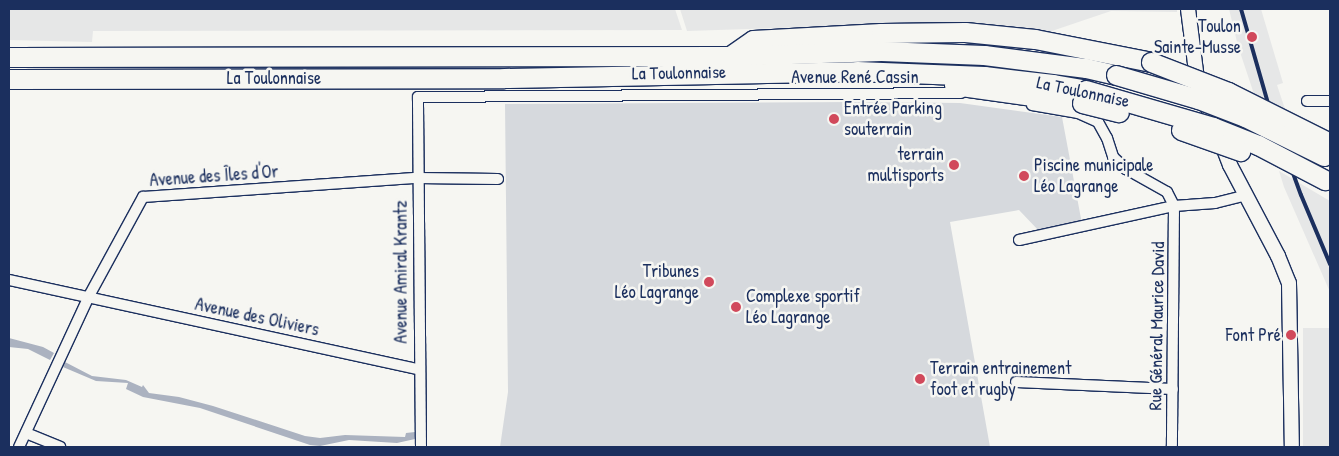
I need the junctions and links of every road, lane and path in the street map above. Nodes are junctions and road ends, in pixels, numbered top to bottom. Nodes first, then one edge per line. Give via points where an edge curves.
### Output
1 (1188, 9) edge
2 (9, 56) edge
3 (730, 56) junction
4 (9, 79) edge
5 (418, 97) joint
6 (1306, 101) dead end
7 (1330, 101) edge
8 (1328, 153) edge
9 (417, 178) junction
10 (498, 179) dead end
11 (1328, 182) edge
12 (1246, 194) junction
13 (1174, 206) junction
14 (1019, 240) dead end
15 (9, 280) edge
16 (89, 296) junction
17 (418, 370) junction
18 (1016, 382) dead end
19 (1173, 389) junction
20 (26, 433) junction
21 (19, 447) edge
22 (60, 447) edge
23 (421, 447) edge
24 (1172, 447) edge
25 (1292, 447) edge

1 - 12 main road via 1197,79 1230,165
2 - 3 highway, La Toulonnaise
3 - 8 highway, La Toulonnaise, bridge via 925,52 992,56 1086,68 1198,99
3 - 8 highway, bridge via 753,40 965,32 1035,39 1174,69 1237,96
4 - 11 highway, La Toulonnaise, bridge via 504,78 857,71 984,76 1053,84 1084,96 1213,127 1258,145
5 - 9 street, Avenue Amiral Krantz
5 - 13 street, Avenue René Cassin via 960,93 1078,113 1098,122 1114,156 1126,169 1167,192
6 - 7 street
9 - 10 street
9 - 16 street, Avenue des Îles d'Or via 143,197
9 - 17 street, Avenue Amiral Krantz
12 - 13 street via 1215,203
12 - 25 main road via 1289,283
13 - 14 street
13 - 19 street, Rue Général Maurice David
15 - 16 street, Avenue des Oliviers
16 - 17 street, Avenue des Oliviers
16 - 20 street, Avenue des Îles d'Or
17 - 23 street, Avenue Amiral Krantz
18 - 19 street
19 - 24 street, Rue Général Maurice David
20 - 21 street, Avenue des Îles d'Or
20 - 22 street

